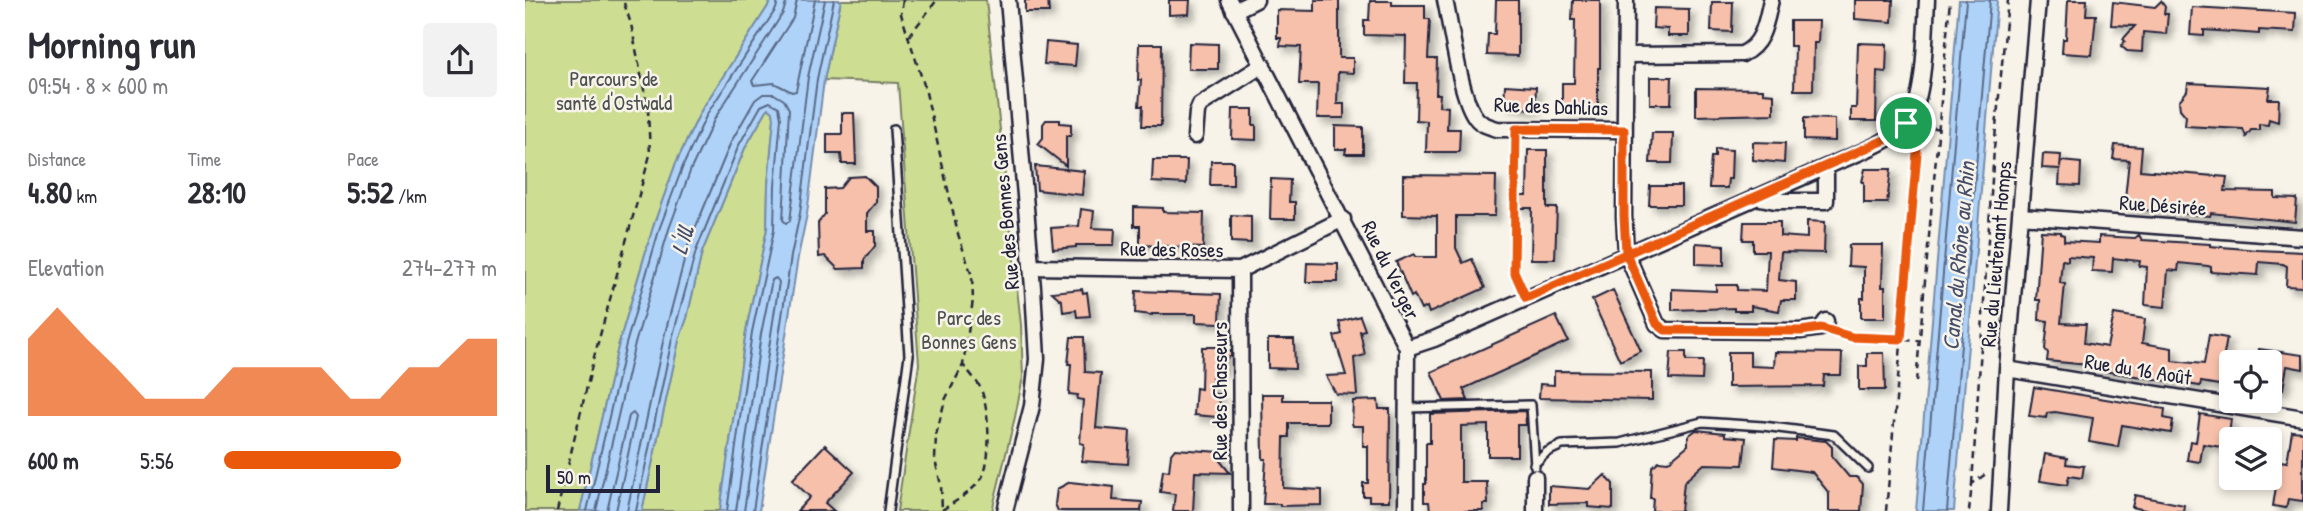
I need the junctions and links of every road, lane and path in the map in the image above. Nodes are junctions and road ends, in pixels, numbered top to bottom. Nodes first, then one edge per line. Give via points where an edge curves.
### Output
1 (623, 0) edge
2 (903, 0) edge
3 (937, 0) edge
4 (1000, 0) edge
5 (1008, 0) edge
6 (1256, 0) edge
7 (1445, 0) edge
8 (1626, 0) edge
9 (1771, 0) edge
10 (1927, 0) edge
11 (1950, 0) edge
12 (2008, 0) edge
13 (2038, 0) edge
14 (1231, 5) edge
15 (1009, 32) junction
16 (909, 36) junction
17 (1626, 55) junction
18 (1263, 65) junction
19 (1906, 123) junction
20 (1925, 127) dead end
21 (894, 129) dead end
22 (1516, 129) junction
23 (1940, 129) junction
24 (1624, 130) junction
25 (1195, 136) dead end
26 (1826, 167) junction
27 (1754, 197) junction
28 (2020, 216) junction
29 (1342, 219) junction
30 (2303, 237) edge
31 (1626, 253) junction
32 (1031, 267) junction
33 (1240, 270) junction
34 (1526, 298) junction
35 (1823, 325) joint
36 (1901, 339) junction
37 (1920, 341) junction
38 (1407, 348) junction
39 (963, 365) junction
40 (2007, 369) junction
41 (1916, 382) dead end
42 (1406, 408) junction
43 (2303, 418) edge
44 (2002, 462) junction
45 (1868, 468) dead end
46 (1535, 471) junction
47 (1972, 484) junction
48 (557, 511) edge
49 (888, 511) edge
50 (942, 511) edge
51 (1005, 511) edge
52 (1241, 511) edge
53 (1406, 511) edge
54 (1535, 511) edge
55 (1886, 511) edge
56 (1969, 511) edge
57 (1999, 511) edge

1 - 48 path via 648,110 650,155
2 - 16 path via 901,14
3 - 16 path
4 - 15 street, Rue des Bonnes Gens
5 - 15 street, Rue des Bonnes Gens
6 - 14 street
7 - 22 street, Rue des Dahlias via 1474,115 1487,126
8 - 17 street
9 - 17 street via 1761,38 1742,54
10 - 19 street via 1919,94
11 - 23 path
12 - 47 path
13 - 28 street, Rue du Lieutenant Homps
14 - 18 street, Rue du Verger
15 - 32 street, Rue des Bonnes Gens
16 - 39 path via 972,276
17 - 24 street
18 - 25 street via 1200,105
18 - 29 street, Rue du Verger
19 - 26 street via 1885,140
19 - 36 path via 1917,153
20 - 23 path
21 - 49 lane via 909,355
22 - 24 street, Rue des Dahlias
22 - 34 path via 1514,271
23 - 37 path
24 - 31 street
26 - 27 street
26 - 27 street via 1826,201
27 - 31 street
28 - 30 street, Rue Désirée
28 - 40 street, Rue du Lieutenant Homps
29 - 33 street, Rue des Roses
29 - 38 street, Rue du Verger
31 - 34 street
31 - 35 street via 1657,324 1665,330 1801,331
32 - 33 street, Rue des Roses
32 - 51 street, Rue des Bonnes Gens via 1037,375
33 - 52 street, Rue des Chasseurs
34 - 38 street
35 - 36 path via 1852,337
36 - 37 path
36 - 55 path
37 - 41 path
38 - 42 street, Rue du Verger
39 - 50 path via 944,400 936,435
39 - 50 path via 981,388 989,450 983,477
40 - 43 street, Rue du 16 Août
40 - 44 street, Rue du Lieutenant Homps
42 - 46 lane via 1531,405
42 - 53 street, Rue du Verger
44 - 47 path
44 - 57 street, Rue du Lieutenant Homps
45 - 46 lane via 1835,435 1702,422 1620,443 1562,445 1547,452
46 - 54 street
47 - 56 path

